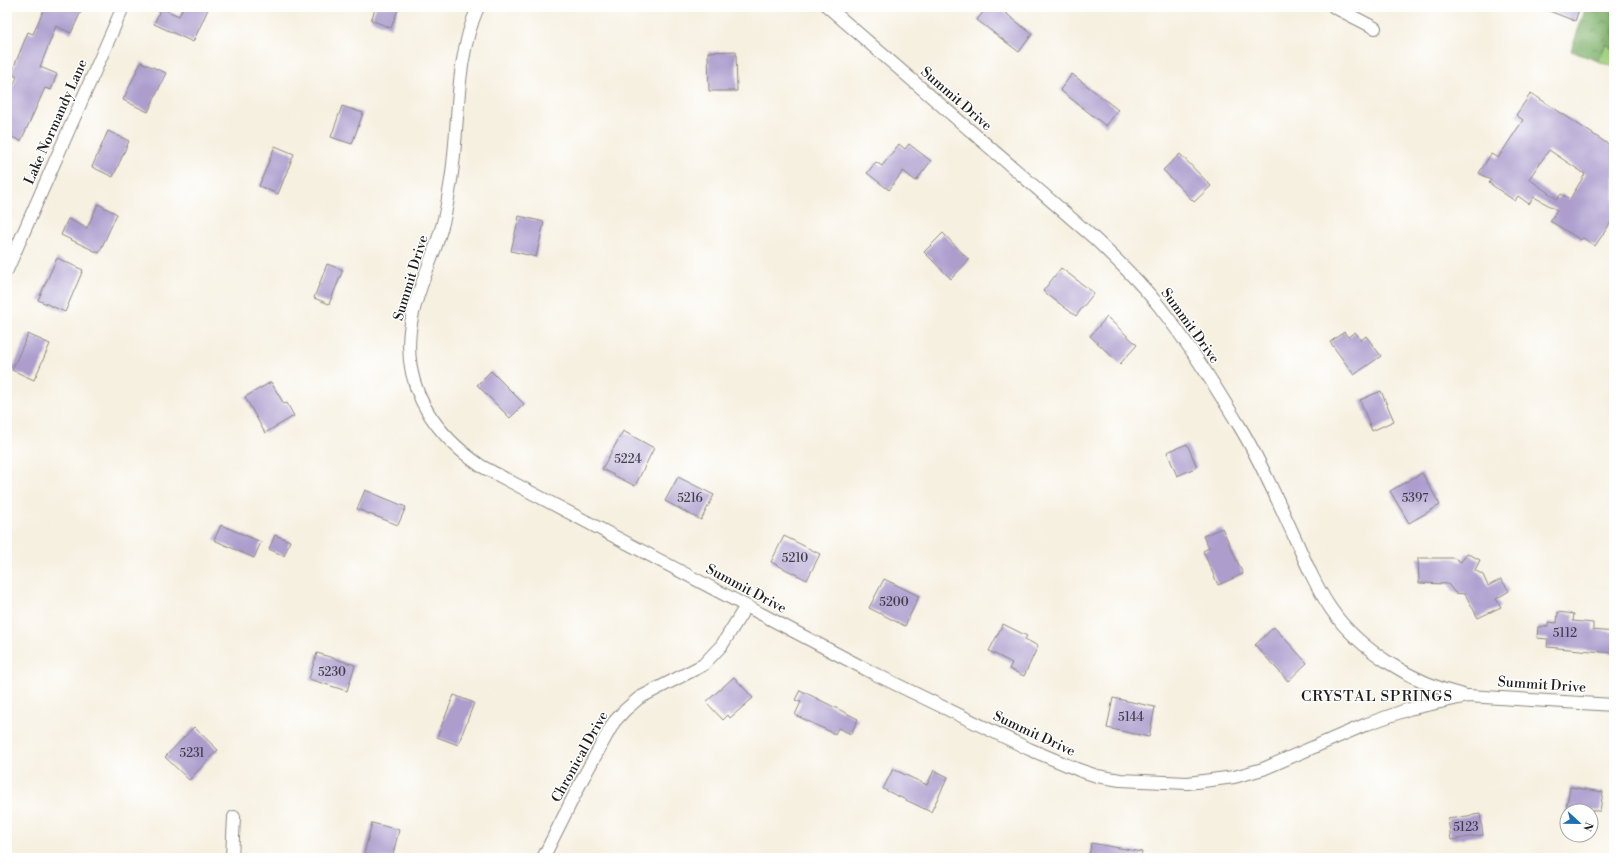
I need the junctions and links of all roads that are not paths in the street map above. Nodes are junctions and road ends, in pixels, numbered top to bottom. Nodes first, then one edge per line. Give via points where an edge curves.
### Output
1 (123, 7) edge
2 (478, 7) edge
3 (828, 7) edge
4 (1334, 7) edge
5 (1375, 28) dead end
6 (10, 257) edge
7 (7, 270) edge
8 (746, 606) junction
9 (1468, 696) junction
10 (1614, 705) edge
11 (234, 817) dead end
12 (232, 858) edge
13 (543, 858) edge

1 - 6 street, Lake Normandy Lane
2 - 8 street, Summit Drive via 468,34 462,62 447,209 417,298 409,338 412,373 423,403 448,440 481,466
3 - 9 street, Summit Drive via 1094,238 1159,305 1209,376 1243,433 1266,474 1324,599 1343,624 1378,655 1398,668 1427,684
4 - 5 street
6 - 7 street, Lake Normandy Lane
8 - 9 street, Summit Drive via 872,673 1029,749 1079,770 1120,780 1188,784 1234,777 1263,769 1367,724 1410,709
8 - 13 street, Chronical Drive via 722,645 702,665 639,698 614,722
9 - 10 street, Summit Drive
11 - 12 street

